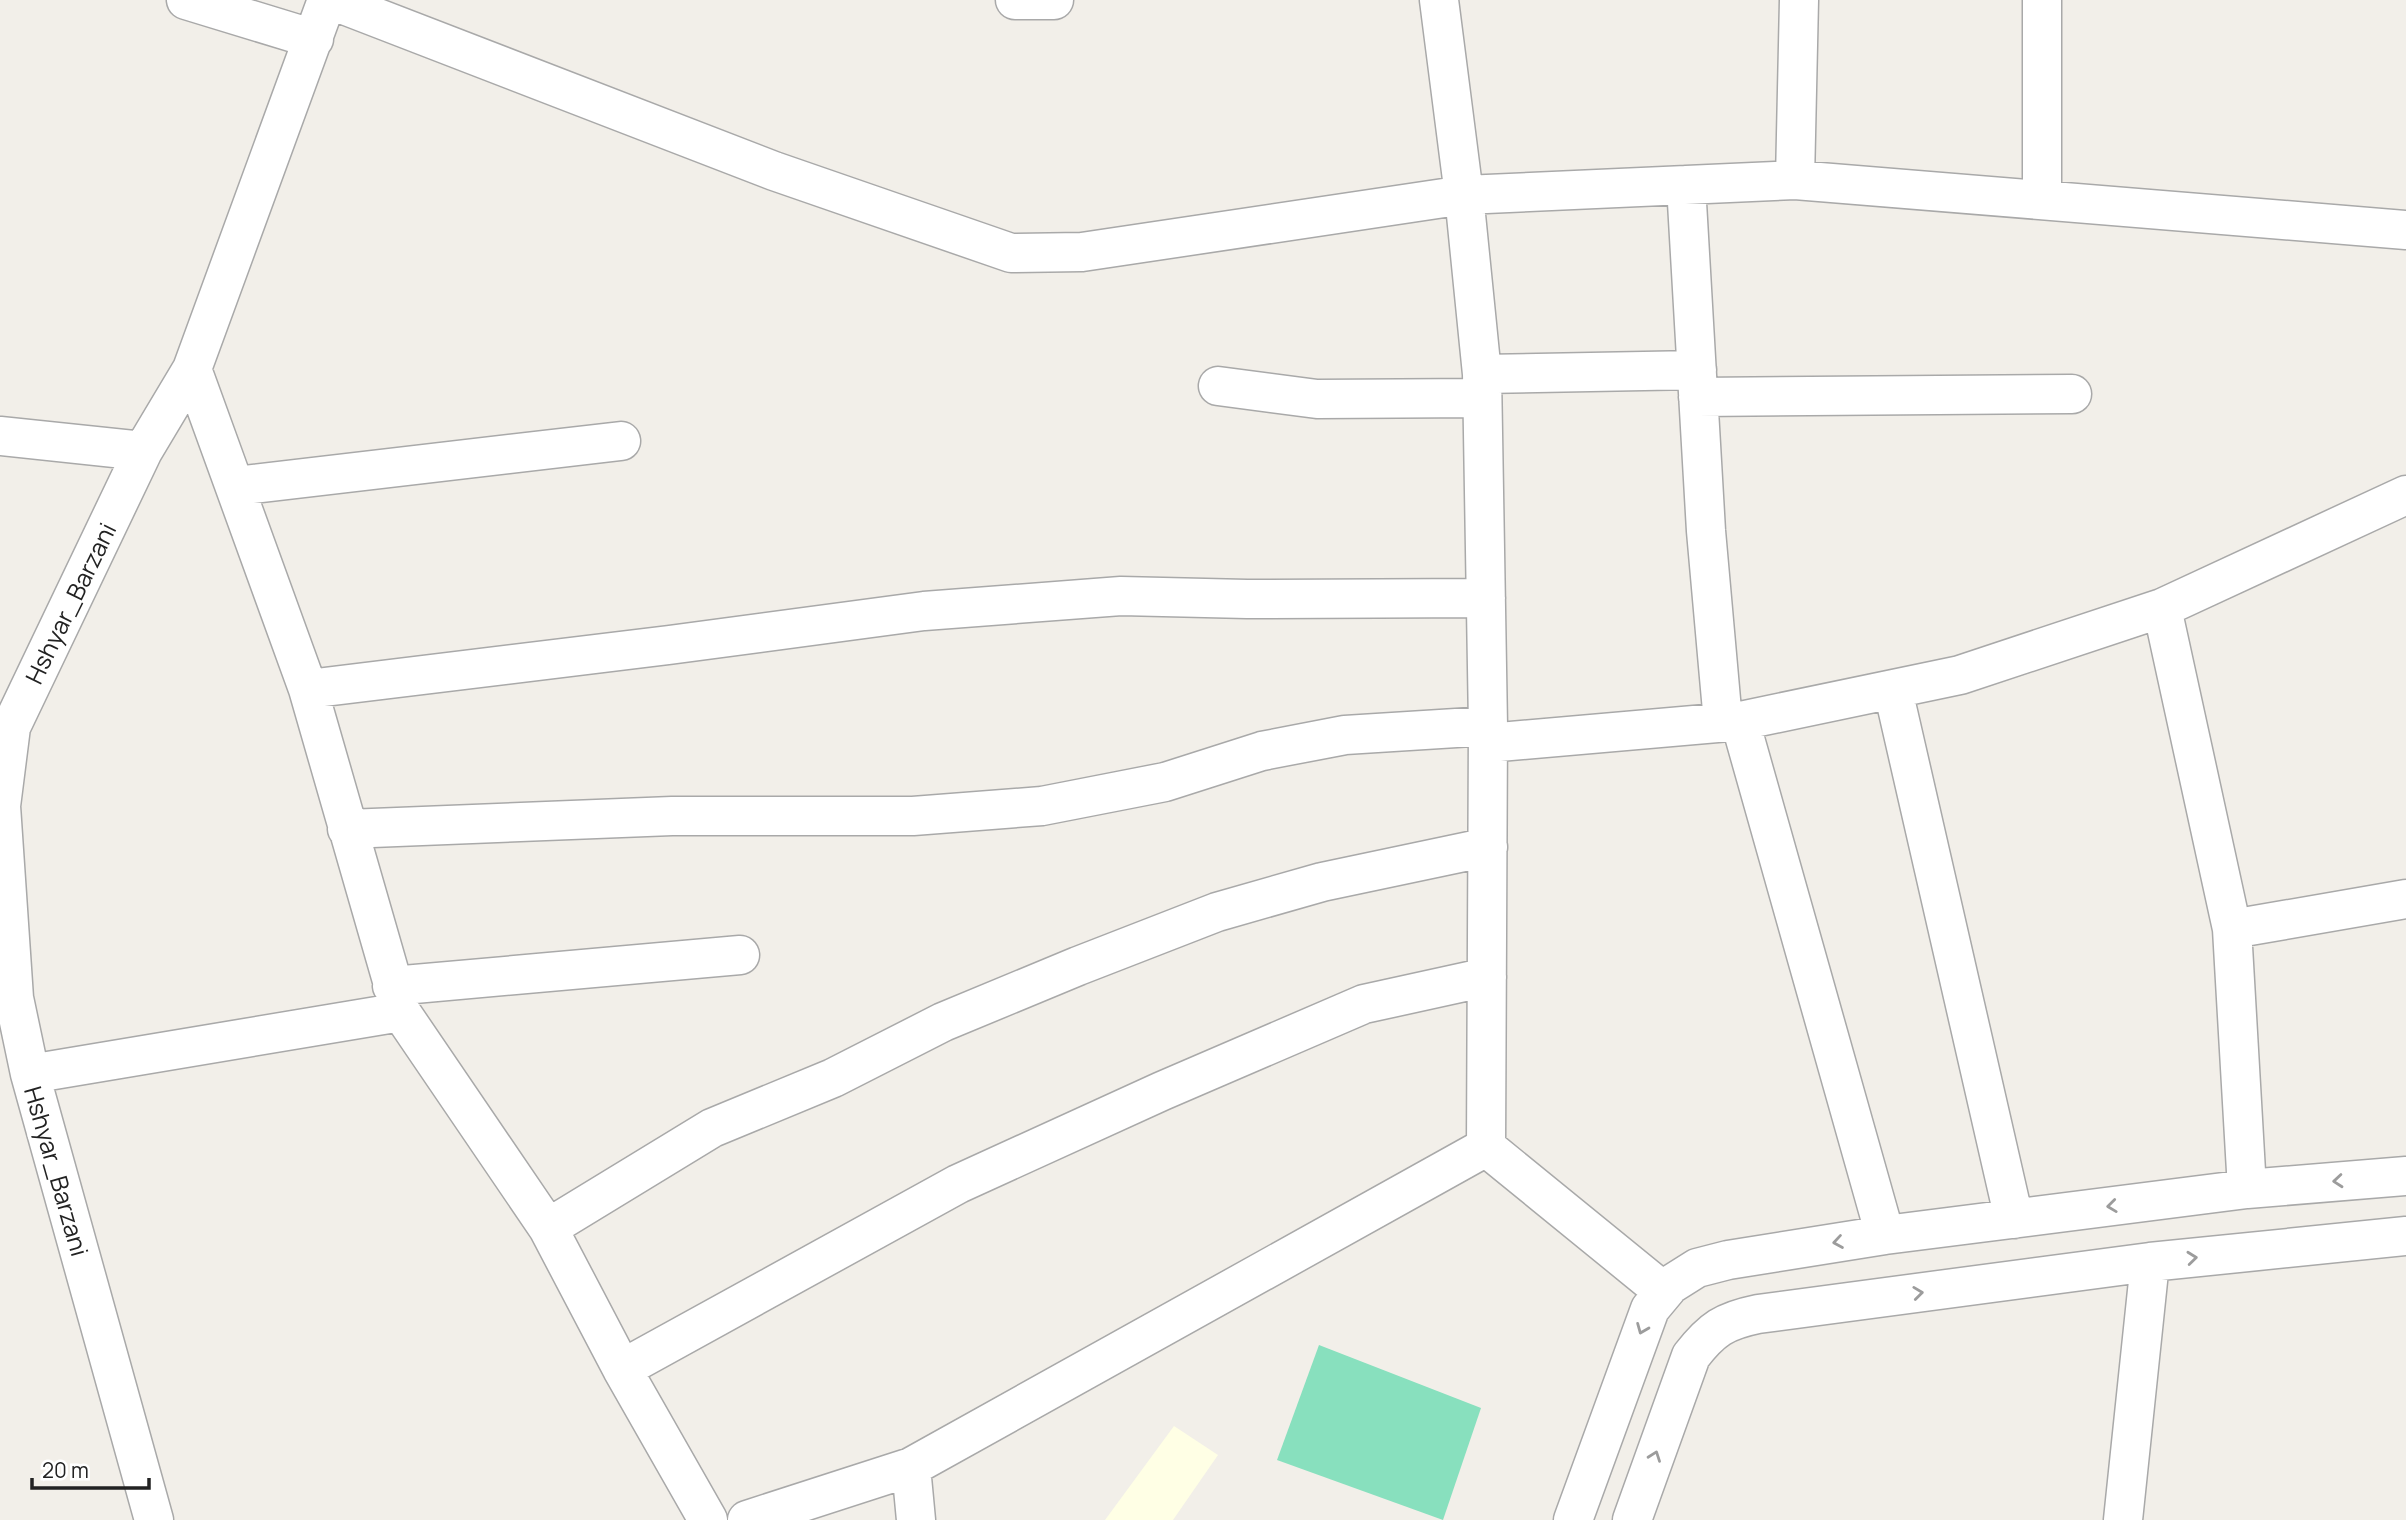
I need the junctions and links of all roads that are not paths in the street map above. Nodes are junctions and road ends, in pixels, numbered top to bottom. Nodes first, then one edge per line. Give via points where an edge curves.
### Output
1 (186, 0) edge
2 (329, 0) edge
3 (1015, 0) edge
4 (1054, 0) edge
5 (1438, 0) edge
6 (1799, 0) edge
7 (2042, 0) edge
8 (314, 38) junction
9 (1795, 180) junction
10 (1686, 185) junction
11 (1464, 195) junction
12 (2042, 200) junction
13 (2406, 230) edge
14 (192, 369) junction
15 (1698, 384) junction
16 (1218, 386) dead end
17 (1482, 386) junction
18 (2072, 394) dead end
19 (0, 436) edge
20 (621, 441) dead end
21 (143, 452) junction
22 (235, 486) junction
23 (2406, 495) edge
24 (1486, 598) junction
25 (2162, 608) junction
26 (308, 689) junction
27 (1893, 690) junction
28 (1732, 722) junction
29 (1488, 734) junction
30 (347, 829) junction
31 (1488, 848) junction
32 (2406, 899) edge
33 (2232, 929) junction
34 (740, 955) dead end
35 (1487, 977) junction
36 (7, 999) edge
37 (396, 999) junction
38 (30, 1074) junction
39 (1486, 1147) junction
40 (2406, 1176) edge
41 (2246, 1189) junction
42 (2014, 1219) junction
43 (548, 1228) junction
44 (1885, 1235) junction
45 (2406, 1236) edge
46 (2150, 1262) junction
47 (1664, 1292) junction
48 (622, 1369) junction
49 (911, 1467) junction
50 (155, 1520) edge
51 (708, 1520) edge
52 (747, 1520) edge
53 (916, 1520) edge
54 (1573, 1520) edge
55 (1632, 1520) edge
56 (2123, 1520) edge

1 - 8 street
2 - 8 street, Hshyar_Barzani
2 - 11 street via 774,171 1011,253 1082,252
3 - 4 street
5 - 11 street
6 - 9 street
7 - 12 street
8 - 14 street, Hshyar_Barzani
9 - 10 street
9 - 12 street
10 - 11 street
10 - 15 street
11 - 17 street
12 - 13 street
14 - 21 street, Hshyar_Barzani
14 - 22 street
15 - 17 street
15 - 18 street
15 - 28 street via 1706,531
16 - 17 street via 1317,399
17 - 24 street
19 - 21 street
20 - 22 street
21 - 36 street, Hshyar_Barzani via 11,727 1,806
22 - 26 street
23 - 25 street
24 - 26 street via 1121,596 937,610
24 - 29 street
25 - 27 street via 1960,675
25 - 33 street
26 - 30 street
27 - 28 street
27 - 42 street
28 - 29 street
28 - 44 street
29 - 30 street via 1345,735 1262,751 1165,782 1042,806 913,816 672,816
29 - 31 street
30 - 37 street
31 - 35 street
31 - 43 street via 1322,882 1217,912 1078,965 943,1022 833,1078 712,1128
32 - 33 street
33 - 41 street
34 - 37 street
35 - 39 street
35 - 48 street via 1364,1004 1138,1102 958,1184
36 - 38 street, Hshyar_Barzani
37 - 38 street
37 - 43 street
38 - 50 street, Hshyar_Barzani
39 - 47 street
39 - 49 street
40 -> 41 street
41 -> 42 street
42 - 44 street
43 - 48 street
44 -> 47 street via 1728,1260 1697,1268
46 -> 45 street
55 -> 46 street via 1691,1356 1708,1334 1731,1319
46 - 56 street
47 -> 54 street via 1642,1329
48 - 51 street
49 - 52 street
49 - 53 street

